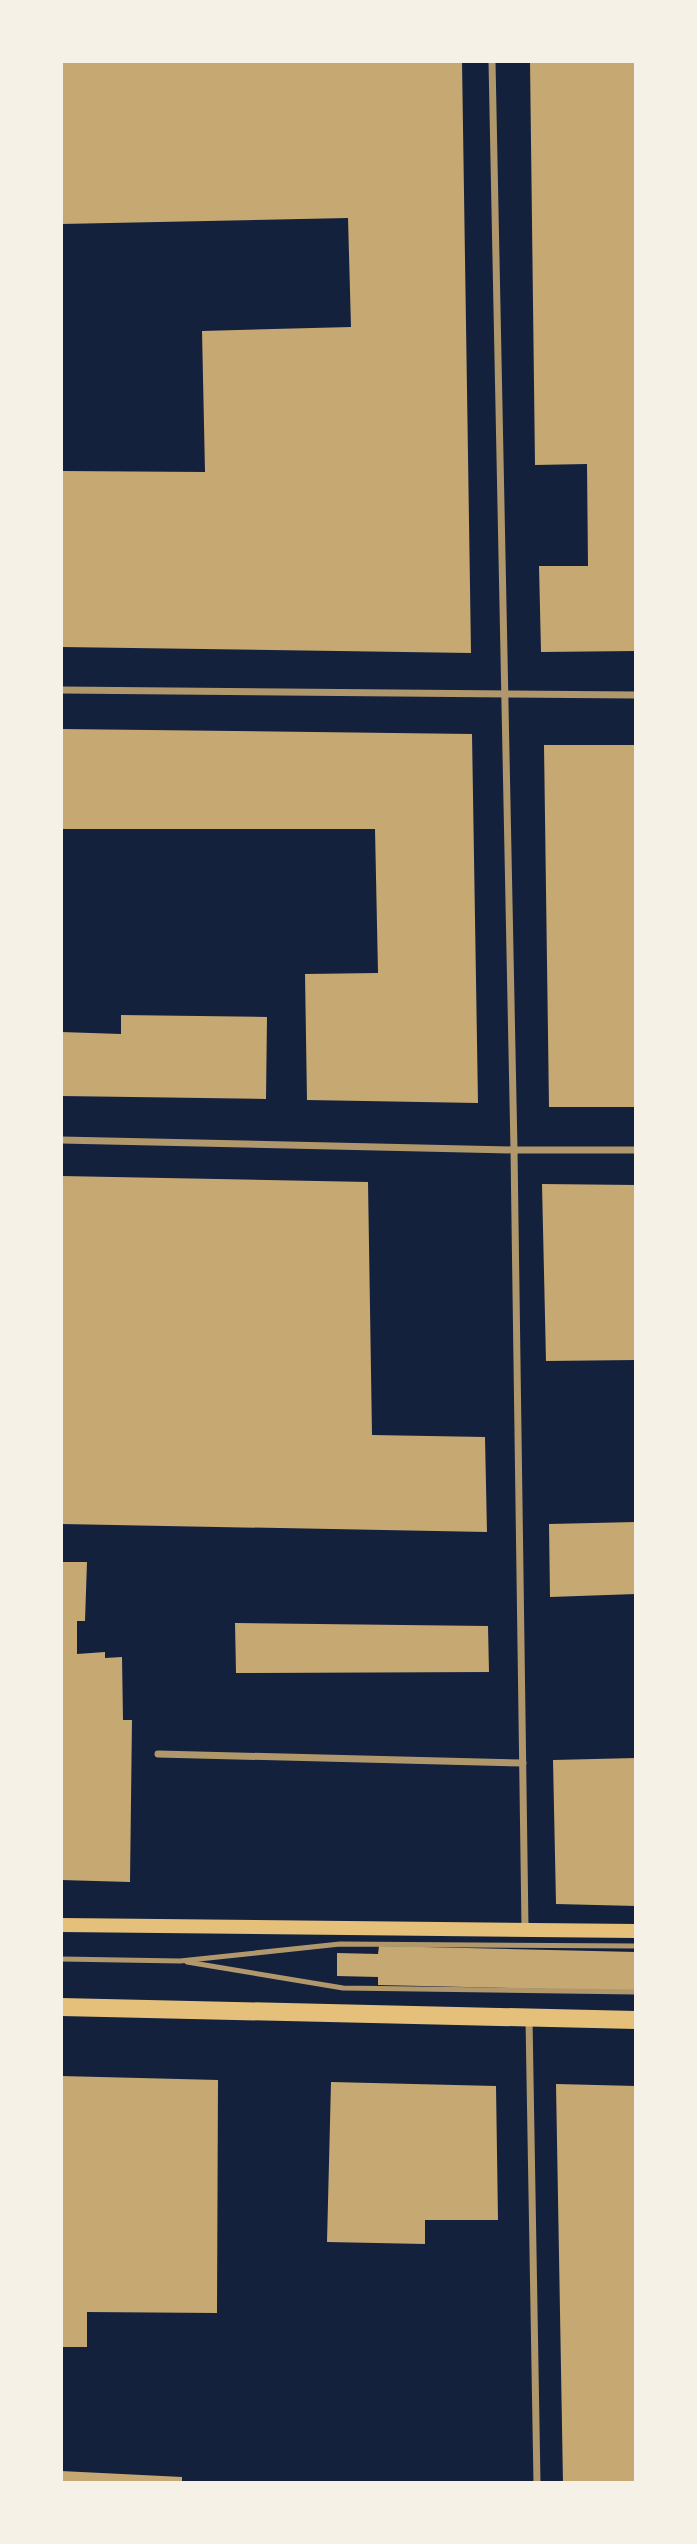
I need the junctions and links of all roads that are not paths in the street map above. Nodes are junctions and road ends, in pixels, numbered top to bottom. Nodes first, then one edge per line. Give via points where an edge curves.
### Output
1 (492, 61) edge
2 (61, 690) edge
3 (505, 694) junction
4 (636, 695) edge
5 (61, 1140) edge
6 (514, 1150) junction
7 (636, 1150) edge
8 (158, 1754) dead end
9 (523, 1763) junction
10 (61, 1925) edge
11 (525, 1928) junction
12 (636, 1931) edge
13 (636, 1947) edge
14 (61, 1959) edge
15 (180, 1961) junction
16 (636, 1992) edge
17 (61, 2007) edge
18 (529, 2018) junction
19 (636, 2020) edge
20 (537, 2483) edge

1 - 3 street
2 - 3 street
3 - 4 street
3 - 6 street
5 - 6 street
6 - 7 street
6 - 9 street
8 - 9 street
9 - 11 street
10 - 11 main road
11 - 12 main road
13 - 15 lane via 340,1944
14 - 15 lane
15 - 16 lane via 343,1988
17 - 18 main road
18 - 19 main road
18 - 20 street

